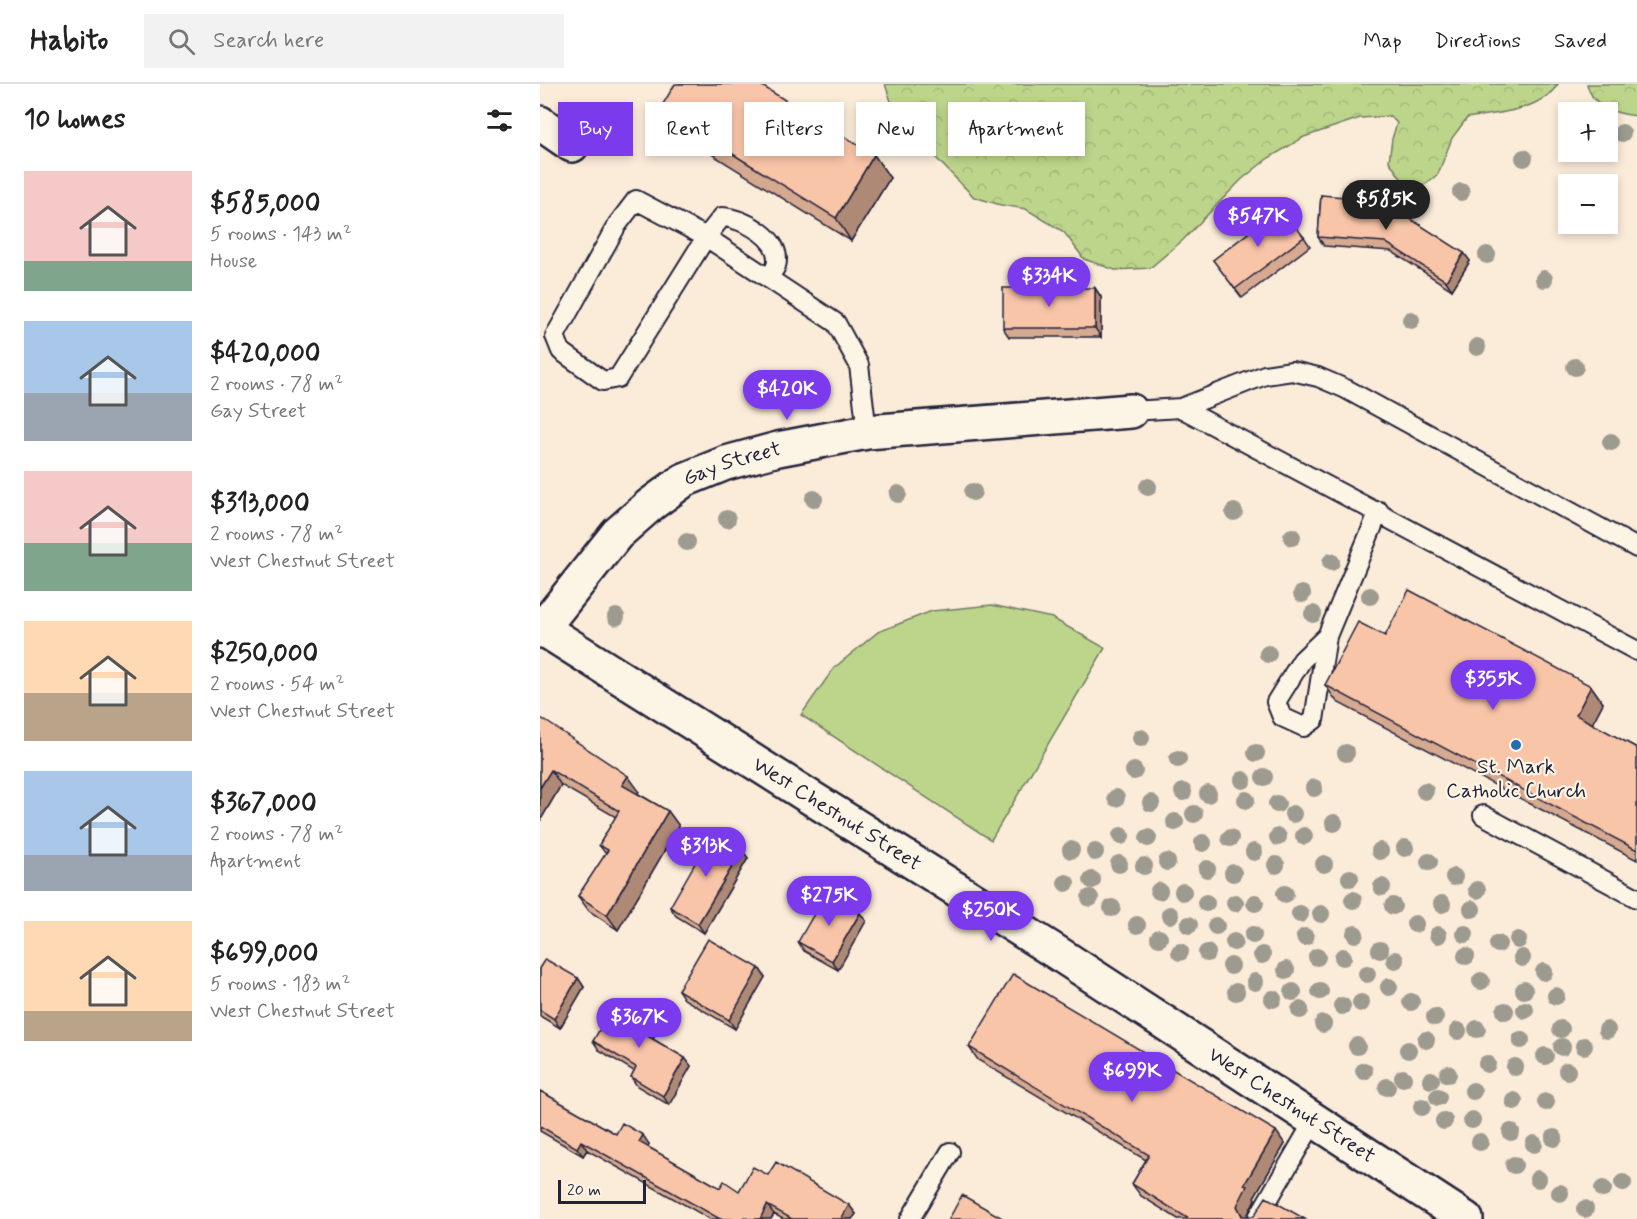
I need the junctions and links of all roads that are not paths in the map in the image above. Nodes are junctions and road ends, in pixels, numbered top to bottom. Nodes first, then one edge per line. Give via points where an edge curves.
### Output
1 (540, 123) edge
2 (558, 135) edge
3 (705, 237) junction
4 (768, 278) junction
5 (1181, 408) junction
6 (1131, 411) joint
7 (867, 432) junction
8 (1379, 511) junction
9 (1637, 548) edge
10 (541, 629) edge
11 (1328, 636) dead end
12 (1637, 651) edge
13 (1483, 815) dead end
14 (1637, 898) edge
15 (1314, 1121) junction
16 (950, 1152) dead end
17 (910, 1219) edge
18 (1257, 1219) edge
19 (1466, 1219) edge

1 - 2 street
3 - 3 lane via 636,200 617,225 555,336 561,351 603,381 618,378
3 - 4 lane
3 - 4 lane via 722,217 736,218 767,237 776,252 776,265
4 - 7 lane via 836,323 859,364
5 - 6 lane
5 - 8 lane
5 - 9 lane via 1265,375 1292,371 1318,377
6 - 7 street, Gay Street
7 - 10 street, Gay Street via 778,448 684,480 617,534
8 - 11 lane
8 - 12 lane
10 - 15 street, West Chestnut Street via 1049,948
13 - 14 lane
15 - 18 lane
15 - 19 street, West Chestnut Street
16 - 17 lane

